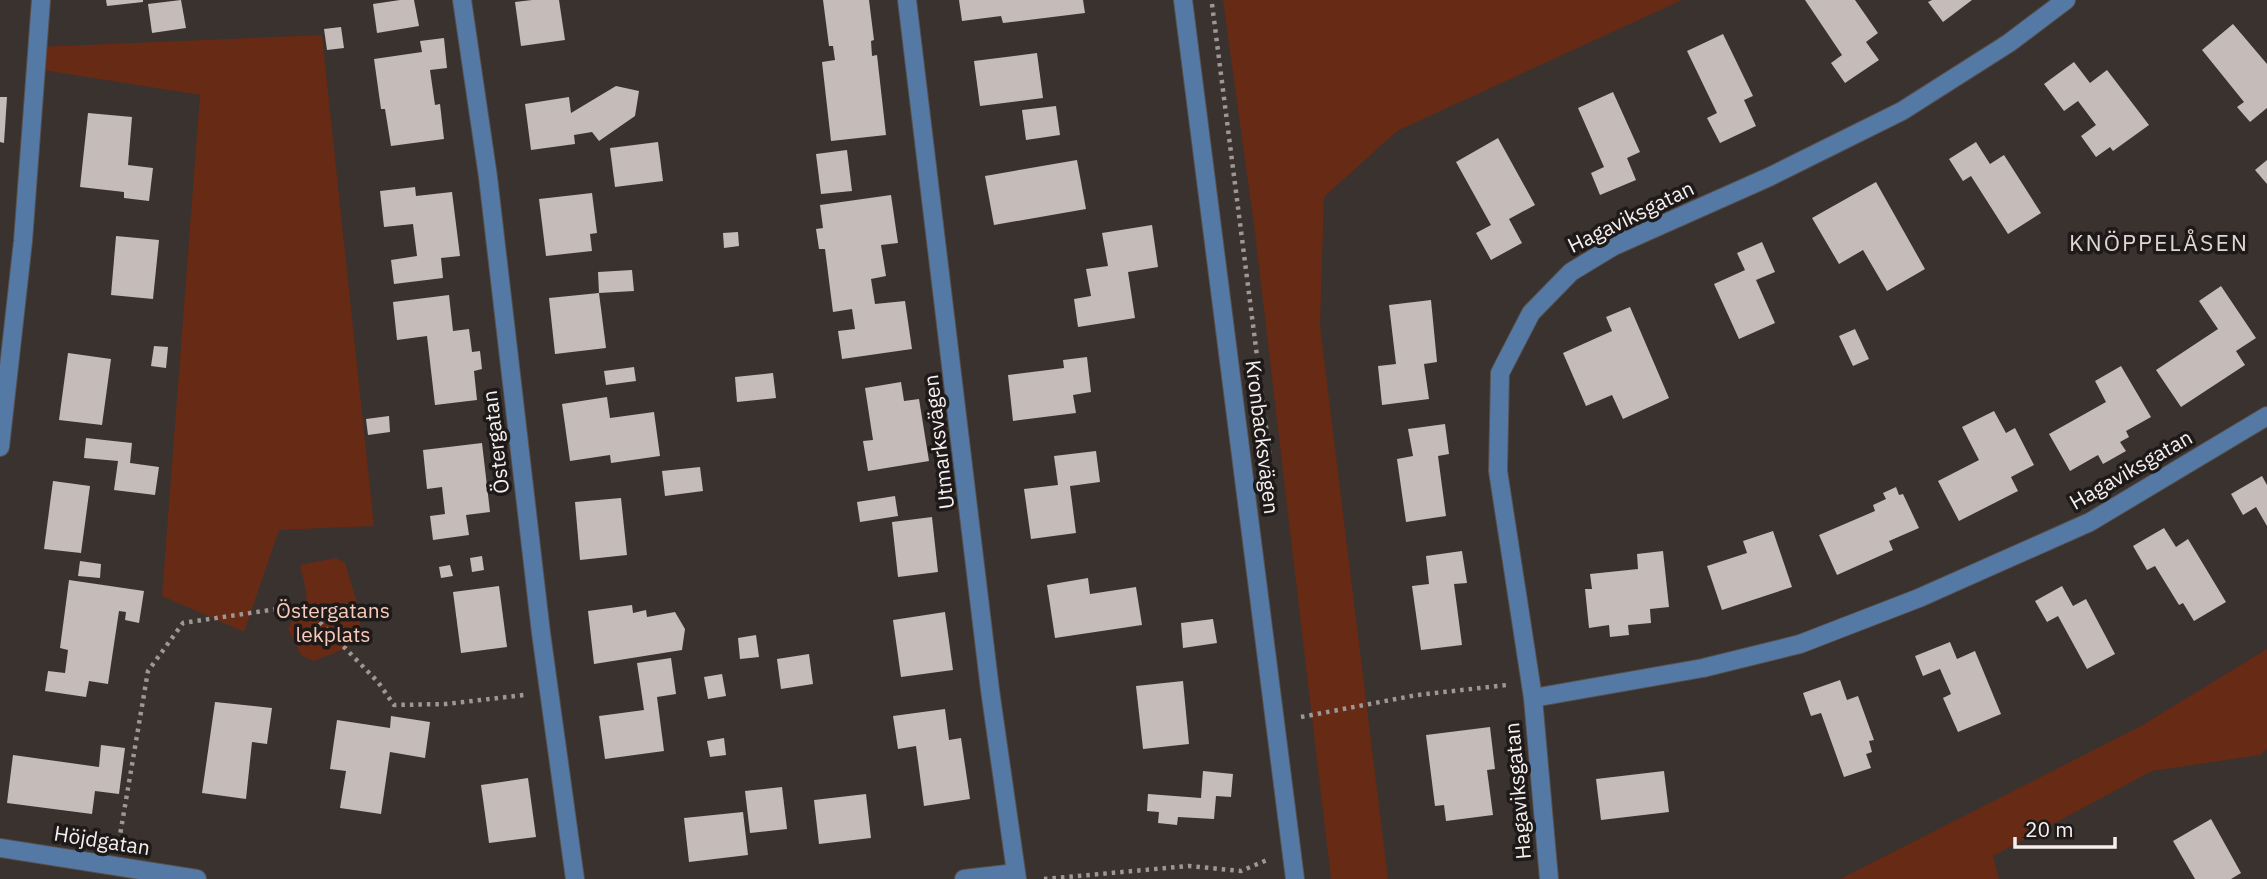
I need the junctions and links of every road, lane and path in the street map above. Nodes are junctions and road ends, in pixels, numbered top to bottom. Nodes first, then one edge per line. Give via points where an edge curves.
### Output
1 (41, 0) edge
2 (462, 0) edge
3 (908, 0) edge
4 (1183, 0) edge
5 (2066, 0) edge
6 (2267, 416) edge
7 (0, 447) edge
8 (550, 692) junction
9 (1533, 698) junction
10 (1301, 717) dead end
11 (0, 848) edge
12 (1268, 860) dead end
13 (115, 866) junction
14 (1017, 876) edge
15 (197, 879) edge
16 (575, 879) edge
17 (964, 879) edge
18 (1044, 879) edge
19 (1295, 879) edge
20 (1549, 879) edge

1 - 7 street via 23,241
2 - 8 street, Östergatan
3 - 14 street, Utmarksvägen via 990,690
4 - 19 street, Kronbacksvägen
5 - 9 street, Hagaviksgatan via 2009,43 1902,111 1614,246 1572,272 1531,313 1500,373 1498,471
6 - 9 street, Hagaviksgatan via 2090,522 1919,598 1812,639 1703,668
8 - 13 path via 394,705 312,613 284,608 183,623 148,671
8 - 16 street, Östergatan
9 - 10 path via 1504,684
9 - 20 street, Hagaviksgatan
11 - 13 street, Höjdgatan
12 - 18 path via 1241,871 1189,866
13 - 15 street, Höjdgatan
14 - 17 street

